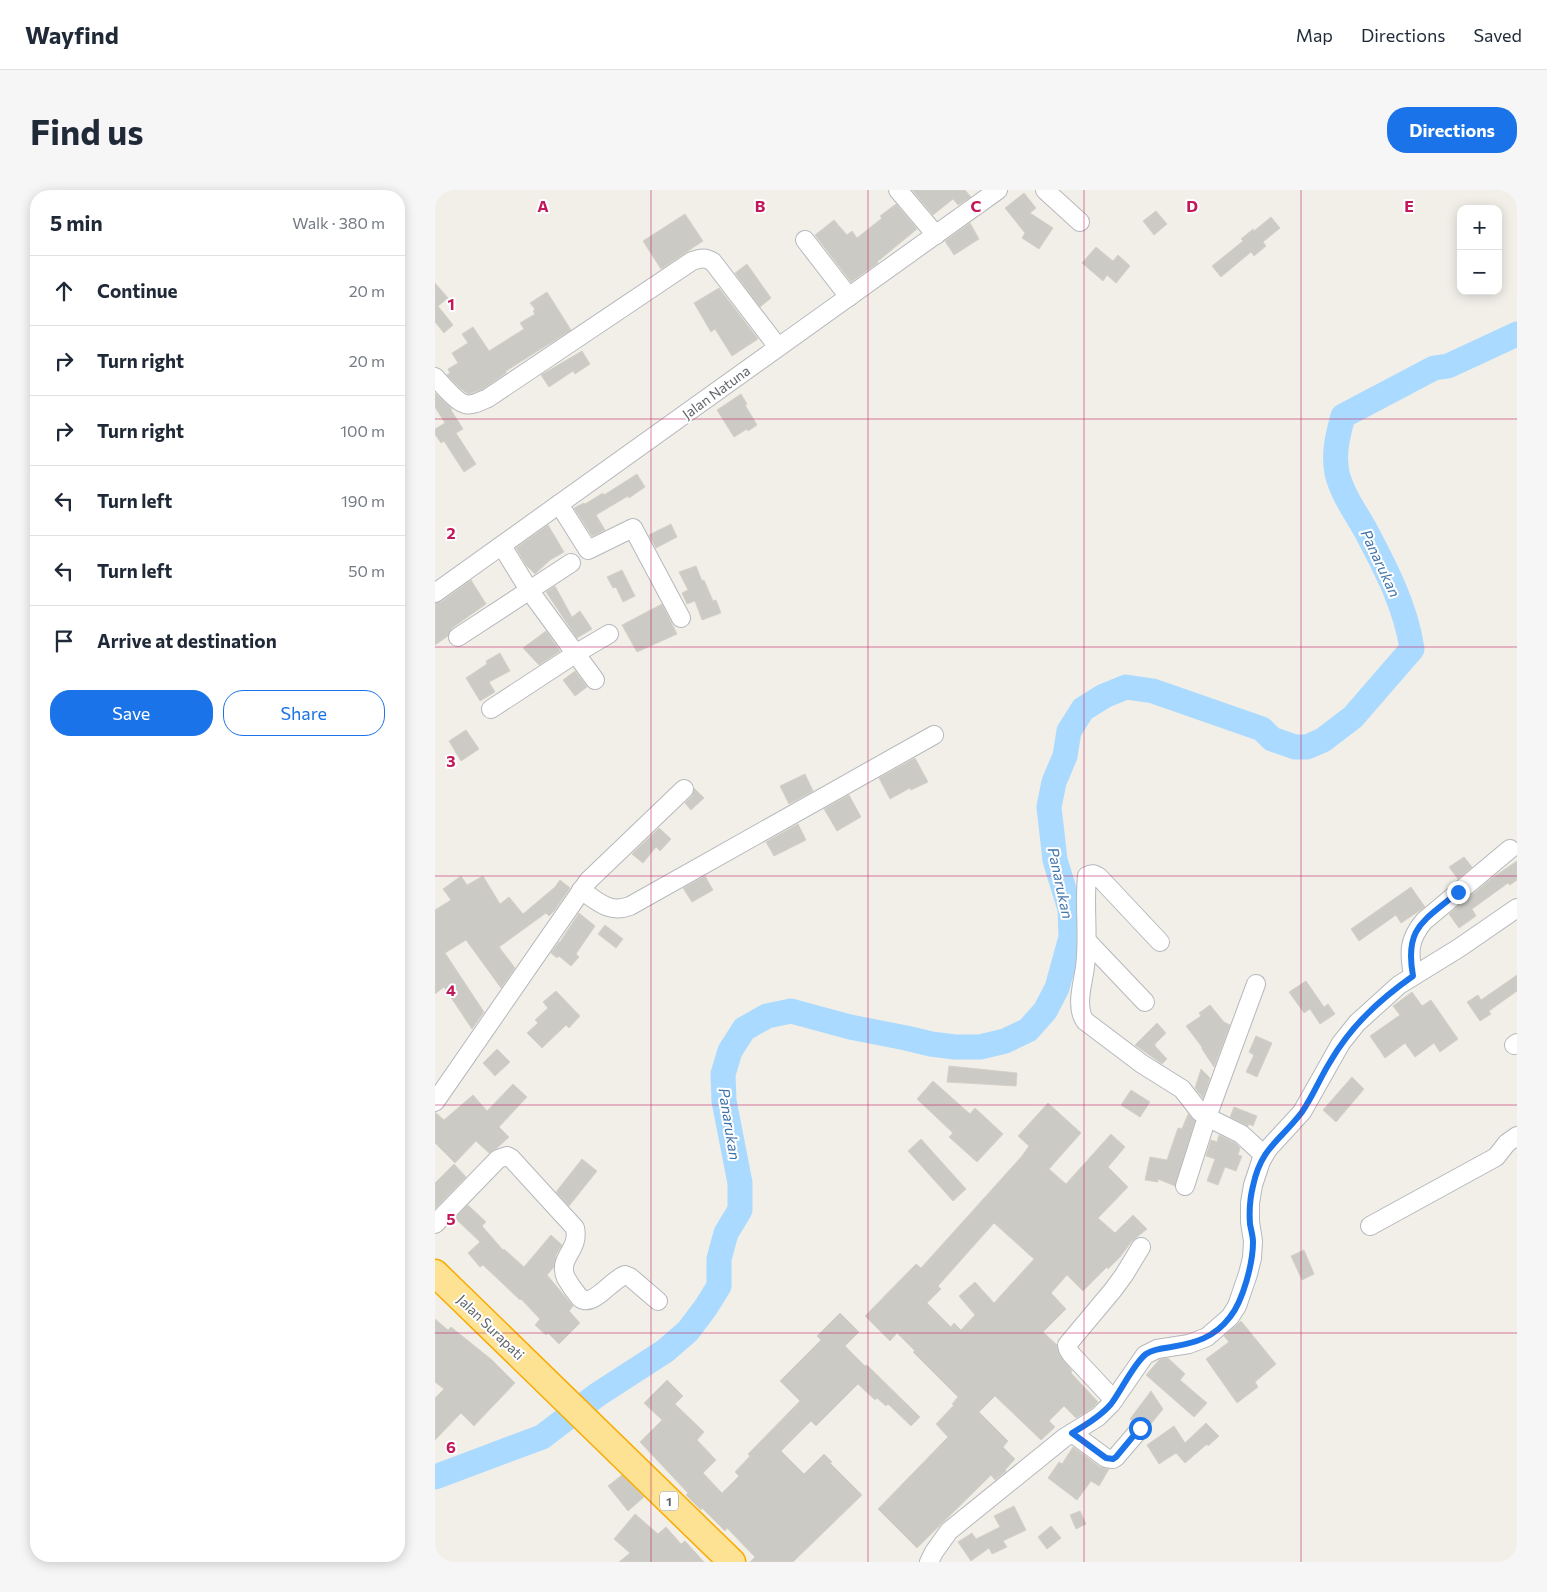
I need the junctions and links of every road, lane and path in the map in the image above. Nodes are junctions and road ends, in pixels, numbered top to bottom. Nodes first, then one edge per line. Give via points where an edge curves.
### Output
1 (898, 190) edge
2 (1045, 190) edge
3 (994, 191) edge
4 (1080, 222) dead end
5 (936, 235) junction
6 (805, 240) dead end
7 (849, 297) junction
8 (778, 347) junction
9 (435, 377) edge
10 (559, 504) junction
11 (502, 546) junction
12 (571, 562) dead end
13 (529, 590) junction
14 (435, 594) edge
15 (681, 618) dead end
16 (609, 634) dead end
17 (458, 637) dead end
18 (575, 654) junction
19 (595, 680) dead end
20 (491, 709) dead end
21 (934, 735) dead end
22 (684, 789) dead end
23 (1510, 849) dead end
24 (581, 890) junction
25 (1517, 908) edge
26 (1087, 941) junction
27 (1160, 942) dead end
28 (1413, 976) junction
29 (1256, 984) dead end
30 (1145, 1002) dead end
31 (435, 1102) edge
32 (1207, 1117) junction
33 (1517, 1136) edge
34 (1265, 1155) junction
35 (1185, 1186) dead end
36 (435, 1224) edge
37 (1370, 1226) dead end
38 (1141, 1247) dead end
39 (435, 1273) edge
40 (657, 1300) dead end
41 (1114, 1400) junction
42 (1140, 1428) dead end
43 (1072, 1433) junction
44 (732, 1562) edge
45 (929, 1562) edge

1 - 5 street
2 - 4 street
3 - 5 street, Jalan Natuna
5 - 7 street, Jalan Natuna
6 - 7 street
7 - 8 street, Jalan Natuna
8 - 9 street via 713,262 700,258 488,398 464,404
8 - 10 street, Jalan Natuna
10 - 11 street, Jalan Natuna
10 - 15 street via 588,550 633,528
11 - 13 street
11 - 14 street, Jalan Natuna
12 - 13 street
13 - 17 street
13 - 18 street
16 - 18 street
18 - 19 street
18 - 20 street
21 - 24 street via 630,906 610,908
22 - 24 street
23 - 28 street via 1415,932 1410,961
24 - 31 street
25 - 28 street
26 - 27 street via 1087,876 1094,874
26 - 30 street
26 - 32 street via 1080,1003 1083,1017 1142,1064 1182,1088 1195,1108
28 - 34 street via 1357,1023 1341,1043 1301,1112
29 - 32 street
32 - 34 street via 1241,1134
32 - 35 street
33 - 37 street via 1496,1157
34 - 41 street via 1257,1172 1250,1203 1252,1258 1237,1306 1230,1317 1207,1337 1145,1355
36 - 40 street via 498,1159 507,1156 575,1228 576,1240 565,1260 565,1270 566,1277 583,1301 592,1300 625,1275
38 - 41 street via 1119,1282 1067,1345 1071,1354
39 - 44 highway, Jalan Surapati / 1
41 - 43 street via 1098,1417
42 - 43 street via 1113,1459 1106,1458
43 - 45 street via 949,1531

